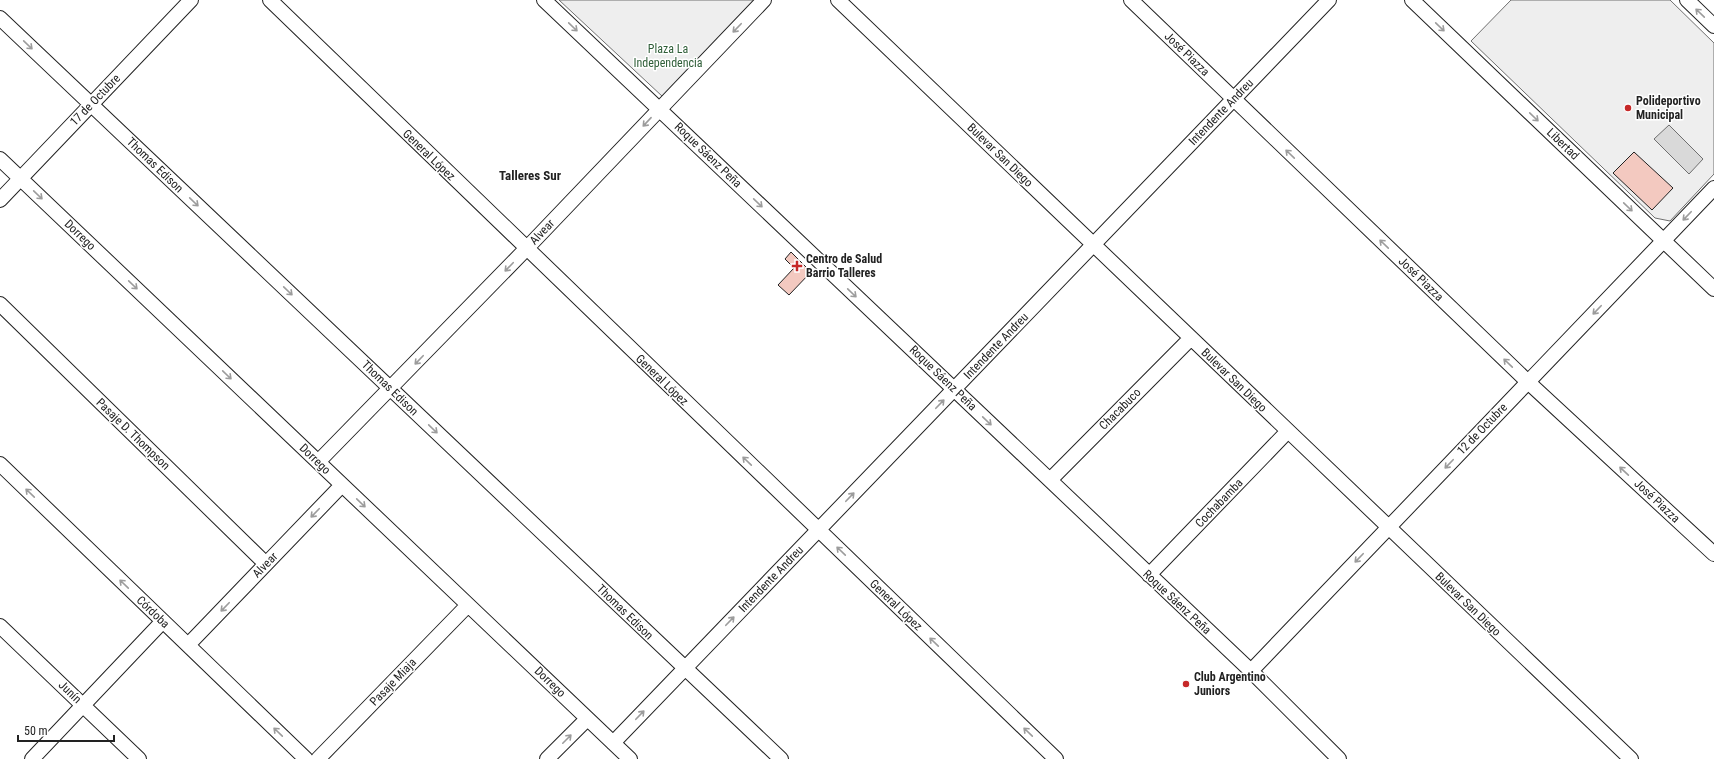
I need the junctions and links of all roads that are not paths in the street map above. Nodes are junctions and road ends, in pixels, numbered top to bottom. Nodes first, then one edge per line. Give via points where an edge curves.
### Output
1 (191, 0) edge
2 (270, 0) edge
3 (544, 0) edge
4 (764, 0) edge
5 (838, 0) edge
6 (1131, 0) edge
7 (1329, 0) edge
8 (1412, 0) edge
9 (1687, 0) edge
10 (0, 18) edge
11 (1714, 26) edge
12 (1234, 99) junction
13 (91, 104) junction
14 (659, 109) junction
15 (0, 159) edge
16 (20, 178) junction
17 (1714, 188) edge
18 (0, 200) edge
19 (1663, 240) junction
20 (1094, 245) junction
21 (526, 249) junction
22 (1714, 289) edge
23 (0, 304) edge
24 (1191, 338) junction
25 (1528, 382) junction
26 (391, 389) junction
27 (954, 389) junction
28 (1288, 431) junction
29 (318, 462) junction
30 (0, 464) edge
31 (1050, 480) junction
32 (342, 485) junction
33 (1389, 527) junction
34 (818, 530) junction
35 (1714, 554) edge
36 (266, 564) junction
37 (1149, 574) junction
38 (468, 605) junction
39 (163, 621) junction
40 (0, 626) edge
41 (188, 645) junction
42 (685, 668) junction
43 (1251, 671) junction
44 (83, 706) junction
45 (587, 718) junction
46 (613, 743) junction
47 (32, 759) edge
48 (139, 759) edge
49 (306, 759) edge
50 (318, 759) edge
51 (547, 759) edge
52 (630, 759) edge
53 (781, 759) edge
54 (1056, 759) edge
55 (1339, 759) edge
56 (1631, 759) edge

1 - 13 street, 17 de Octubre
2 - 21 street, General López
3 -> 14 street, Roque Sáenz Peña
4 -> 14 street, Alvear
5 - 20 street, Bulevar San Diego
6 - 12 street, José Piazza
7 - 12 street, Intendente Andreu
8 -> 19 street, Libertad
11 -> 9 street
10 -> 13 street, Thomas Edison
12 - 20 street, Intendente Andreu
25 -> 12 street, José Piazza
13 - 16 street, 17 de Octubre
13 -> 26 street, Thomas Edison
14 -> 21 street, Alvear
14 -> 27 street, Roque Sáenz Peña
15 - 16 street, Dorrego
16 - 18 street, 17 de Octubre
16 -> 29 street, Dorrego
17 -> 19 street, 12 de Octubre
19 - 22 street, Libertad
19 -> 25 street, 12 de Octubre
20 - 24 street, Bulevar San Diego
20 - 27 street, Intendente Andreu
21 -> 26 street, Alvear
34 -> 21 street, General López
23 - 36 street, Pasaje D. Thompson
24 - 28 street, Bulevar San Diego
24 - 31 street, Chacabuco
25 -> 33 street, 12 de Octubre
35 -> 25 street, José Piazza
26 - 29 street, Alvear
26 -> 42 street, Thomas Edison
27 -> 31 street, Roque Sáenz Peña
34 -> 27 street, Intendente Andreu
28 - 33 street, Bulevar San Diego
28 - 37 street, Cochabamba
29 - 32 street, Dorrego
39 -> 30 street, Córdoba
31 - 37 street, Roque Sáenz Peña
32 -> 36 street, Alvear
32 -> 38 street, Dorrego
33 -> 43 street, 12 de Octubre
33 - 56 street, Bulevar San Diego
42 -> 34 street, Intendente Andreu
54 -> 34 street, General López
36 -> 41 street, Alvear
37 - 43 street, Roque Sáenz Peña
38 - 45 street, Dorrego
38 - 50 street, Pasaje Miaja
39 - 41 street, Córdoba
39 - 44 street
40 - 44 street, Junín
49 -> 41 street, Córdoba
46 -> 42 street, Intendente Andreu
42 - 53 street, Thomas Edison
43 - 55 street, Roque Sáenz Peña
44 - 47 street
44 - 48 street, Junín
45 - 46 street, Dorrego
51 -> 45 street
46 - 52 street, Dorrego

